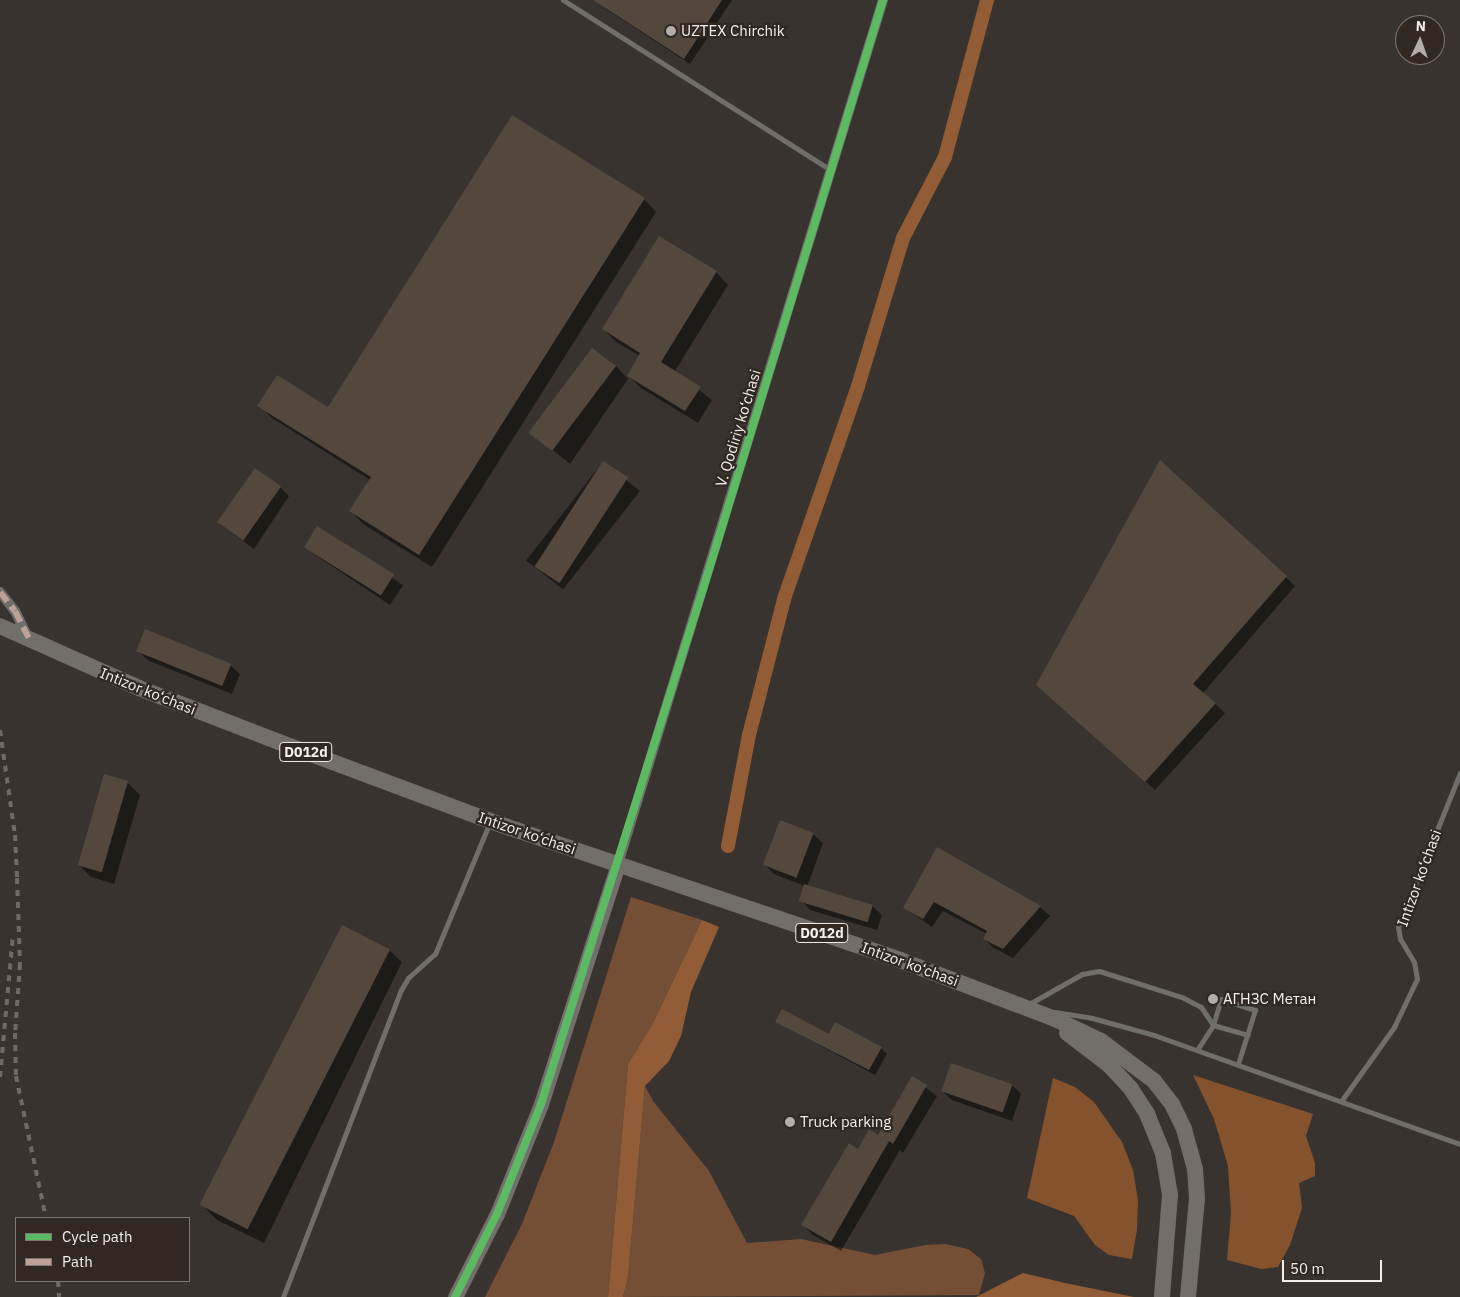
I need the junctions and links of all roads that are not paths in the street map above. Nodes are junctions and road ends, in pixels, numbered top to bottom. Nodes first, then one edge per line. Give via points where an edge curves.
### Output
1 (563, 0) edge
2 (883, 0) edge
3 (829, 169) junction
4 (0, 592) edge
5 (0, 626) edge
6 (30, 641) junction
7 (1460, 773) edge
8 (490, 821) junction
9 (618, 864) junction
10 (1025, 1007) junction
11 (1213, 1025) junction
12 (1248, 1035) junction
13 (1197, 1050) junction
14 (1238, 1064) junction
15 (1342, 1100) junction
16 (1460, 1144) edge
17 (283, 1297) edge
18 (455, 1297) edge
19 (1162, 1297) edge
20 (1188, 1297) edge

1 - 3 lane
2 - 3 street, V. Qodiriy ko‘chasi
3 - 9 street, V. Qodiriy ko‘chasi via 796,288
4 - 6 street
5 - 6 main road, Intizor ko‘chasi / D012d
6 - 8 main road, Intizor ko‘chasi / D012d via 139,688
7 - 15 lane, Intizor ko‘chasi via 1398,927 1400,939 1414,962 1417,979 1394,1027
8 - 9 main road, Intizor ko‘chasi / D012d
8 - 17 lane via 435,954 408,978 401,990
9 - 10 main road, Intizor ko‘chasi / D012d via 900,960
9 - 18 street via 541,1104 498,1214
10 - 11 lane via 1082,974 1099,971 1182,997 1202,1007
10 - 13 lane, Intizor ko‘chasi via 1092,1018
10 - 19 main road, D012d via 1069,1034 1108,1065 1132,1089 1147,1114 1170,1181
10 - 20 main road, D012d via 1086,1033 1115,1050 1154,1081 1172,1104 1188,1142 1196,1184
11 - 12 lane
11 - 12 lane via 1221,999 1255,1010
11 - 13 lane
12 - 14 lane
13 - 14 lane, Intizor ko‘chasi
14 - 15 lane, Intizor ko‘chasi
15 - 16 lane

